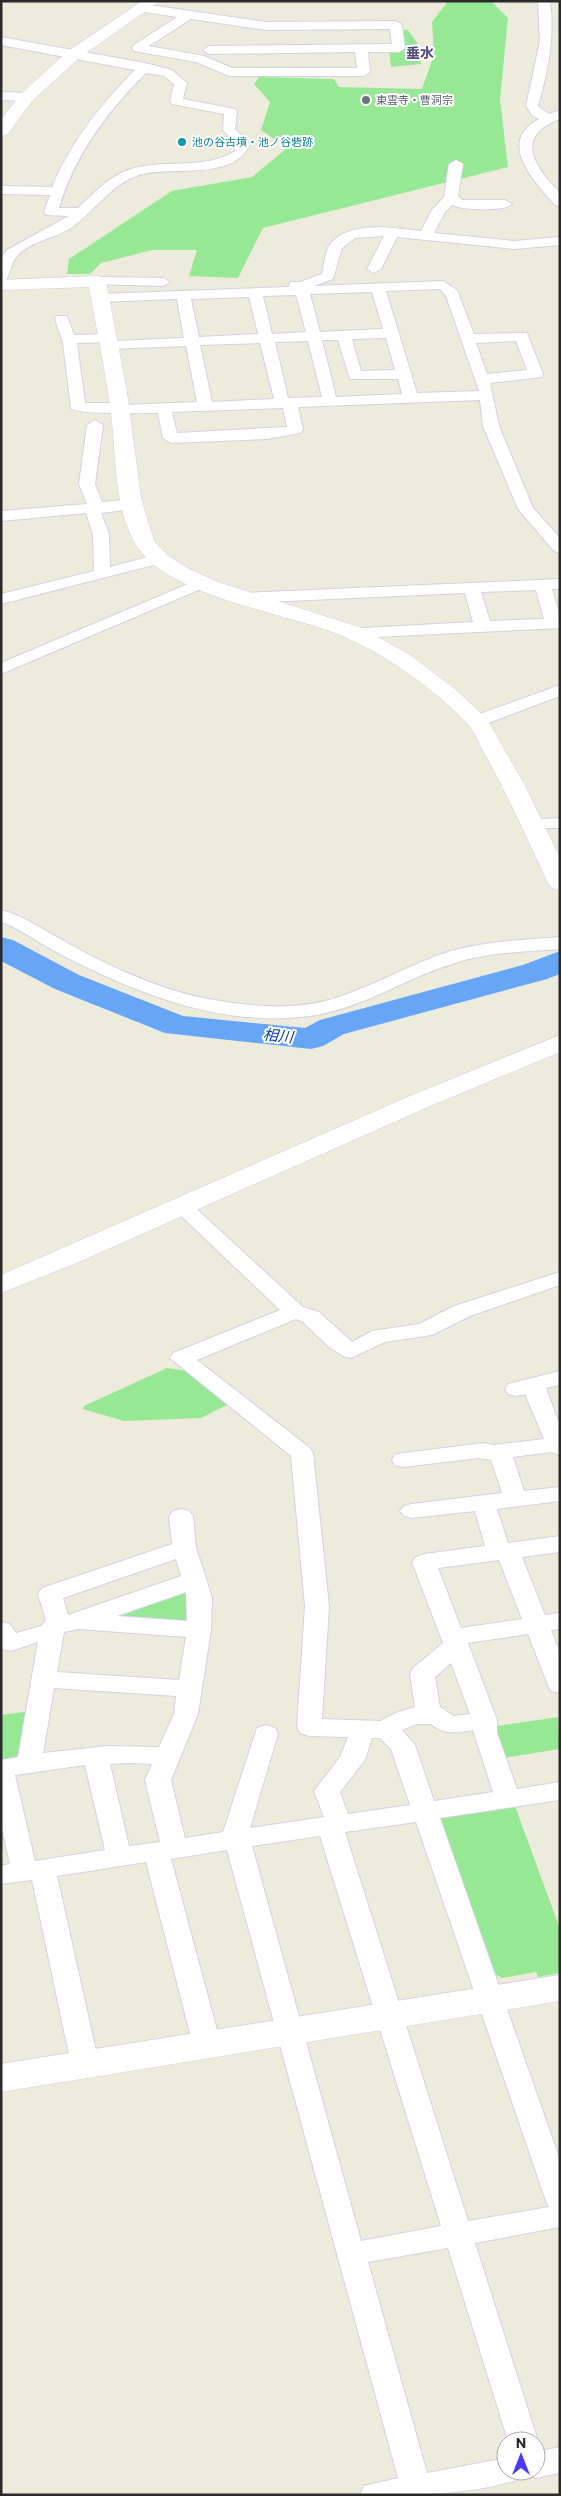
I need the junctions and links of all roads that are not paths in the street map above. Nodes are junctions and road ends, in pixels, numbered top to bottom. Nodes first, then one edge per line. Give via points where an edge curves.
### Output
1 (544, 1) edge
2 (148, 5) edge
3 (188, 15) junction
4 (246, 24) junction
5 (2, 42) edge
6 (361, 48) junction
7 (209, 50) junction
8 (73, 55) junction
9 (196, 59) junction
10 (145, 67) junction
11 (1, 96) edge
12 (27, 97) junction
13 (554, 116) edge
14 (1, 131) edge
15 (456, 164) dead end
16 (1, 190) edge
17 (56, 191) junction
18 (451, 196) junction
19 (560, 202) edge
20 (505, 204) dead end
21 (82, 212) junction
22 (393, 232) junction
23 (425, 237) junction
24 (560, 241) edge
25 (374, 269) dead end
26 (1, 277) edge
27 (1, 285) edge
28 (298, 287) junction
29 (378, 288) junction
30 (99, 289) junction
31 (255, 291) junction
32 (183, 294) junction
33 (62, 320) dead end
34 (392, 333) junction
35 (314, 336) junction
36 (268, 338) junction
37 (67, 339) junction
38 (468, 339) junction
39 (109, 341) junction
40 (192, 342) junction
41 (347, 349) junction
42 (400, 361) junction
43 (482, 379) junction
44 (485, 395) junction
45 (411, 398) junction
46 (330, 401) junction
47 (286, 402) junction
48 (205, 406) junction
49 (120, 408) junction
50 (164, 408) junction
51 (95, 425) dead end
52 (134, 504) junction
53 (94, 509) junction
54 (1, 516) edge
55 (560, 548) edge
56 (159, 558) junction
57 (102, 573) junction
58 (202, 583) junction
59 (542, 584) junction
60 (560, 584) edge
61 (472, 588) junction
62 (242, 598) junction
63 (1, 599) edge
64 (557, 623) edge
65 (483, 627) junction
66 (354, 633) junction
67 (1, 668) edge
68 (560, 690) edge
69 (477, 721) junction
70 (560, 823) edge
71 (532, 824) junction
72 (555, 864) edge
73 (560, 883) edge
74 (1, 916) edge
75 (560, 944) edge
76 (560, 1043) edge
77 (183, 1207) junction
78 (560, 1278) edge
79 (1, 1285) edge
80 (295, 1312) junction
81 (560, 1378) edge
82 (559, 1446) edge
83 (500, 1452) junction
84 (403, 1460) dead end
85 (560, 1494) edge
86 (515, 1499) junction
87 (484, 1502) junction
88 (412, 1510) dead end
89 (181, 1516) dead end
90 (560, 1544) edge
91 (184, 1548) junction
92 (504, 1552) junction
93 (195, 1580) junction
94 (560, 1621) edge
95 (536, 1624) junction
96 (63, 1626) junction
97 (1, 1630) edge
98 (199, 1630) junction
99 (455, 1641) junction
100 (44, 1679) junction
101 (560, 1685) edge
102 (190, 1689) junction
103 (429, 1714) junction
104 (485, 1720) junction
105 (375, 1730) junction
106 (266, 1734) dead end
107 (96, 1757) junction
108 (169, 1757) junction
109 (28, 1764) junction
110 (2, 1769) edge
111 (560, 1791) edge
112 (508, 1799) junction
113 (426, 1812) junction
114 (334, 1825) junction
115 (235, 1840) junction
116 (165, 1850) junction
117 (119, 1857) junction
118 (23, 1871) edge
119 (560, 1988) edge
120 (490, 2000) junction
121 (391, 2016) junction
122 (290, 2032) junction
123 (208, 2045) junction
124 (85, 2064) junction
125 (1, 2078) edge
126 (560, 2201) edge
127 (560, 2216) edge
128 (459, 2234) junction
129 (351, 2254) junction
130 (520, 2431) edge
131 (560, 2460) edge
132 (546, 2463) edge
133 (496, 2473) edge
134 (416, 2488) junction
135 (375, 2495) edge

1 - 13 street via 547,12 545,40 532,106 536,112
2 - 3 street
2 - 8 street
3 - 4 street
3 - 9 street via 138,48
4 - 6 street via 396,25 399,48
4 - 7 street
5 - 8 street
6 - 7 street
6 - 9 street via 364,72 229,72
7 - 9 street
8 - 10 street
8 - 12 street
10 - 17 street via 98,117
10 - 21 street via 168,73 179,80 182,86 176,101 231,112 230,130 242,141 244,149 234,158 211,165 148,169 129,174 116,181
11 - 12 street
12 - 14 street
13 - 19 street via 531,129 527,134 526,150 536,173
15 - 18 street
16 - 17 street
17 - 21 street via 51,212
18 - 20 street via 463,205
18 - 23 street via 439,210
21 - 26 street via 55,231 16,250 9,256
22 - 23 street
22 - 25 street
22 - 28 street via 362,233 344,238 336,246 328,276
23 - 24 street via 514,245
27 - 30 street
28 - 29 street
28 - 30 street
28 - 31 street
28 - 35 street
29 - 34 street
29 - 38 street via 443,285 453,296
30 - 32 street
30 - 39 street
31 - 32 street
31 - 36 street
32 - 40 street
33 - 37 street
34 - 41 street
34 - 42 street
35 - 36 street
35 - 41 street
35 - 46 street
36 - 40 street
36 - 47 street
37 - 39 street
37 - 49 street via 78,409
38 - 43 street
38 - 43 street via 522,336 536,374
39 - 40 street
39 - 49 street
40 - 48 street
41 - 42 street via 372,349
41 - 42 street via 355,376
42 - 45 street
43 - 44 street
44 - 45 street
44 - 55 street via 491,426 526,509
45 - 46 street
46 - 47 street
47 - 48 street
47 - 50 street via 295,430 267,434 171,438
48 - 50 street
49 - 50 street
49 - 52 street
51 - 53 street via 87,484
52 - 53 street
52 - 56 street via 144,542
53 - 54 street
53 - 57 street via 101,534
56 - 57 street
56 - 58 street
57 - 63 street
58 - 62 street
58 - 67 street
59 - 60 street
59 - 61 street
59 - 64 street
61 - 62 street
61 - 65 street
62 - 66 street via 322,620
64 - 65 street
65 - 66 street
66 - 69 street via 412,667
68 - 69 street
69 - 71 street via 511,779
70 - 71 street
71 - 72 street
72 - 73 street
74 - 75 street via 149,987 193,1002 251,1010 334,1005 458,956 496,948
76 - 77 street via 413,1104
77 - 79 street
77 - 80 street
78 - 80 street via 462,1311 424,1330 380,1336 351,1351 312,1317
80 - 105 street via 181,1358 302,1453 318,1606 308,1727
81 - 82 street via 524,1387
82 - 83 street
83 - 84 street via 487,1453 484,1450
83 - 86 street
85 - 86 street
86 - 87 street
87 - 88 street
87 - 92 street
89 - 91 street
90 - 92 street
91 - 93 street
91 - 96 street via 50,1594
92 - 95 street
92 - 99 street via 424,1562
93 - 96 street
93 - 98 street via 200,1597
94 - 95 street
95 - 99 street
95 - 101 street
96 - 97 street via 11,1643
96 - 98 street
96 - 100 street
98 - 102 street
99 - 103 street via 422,1674
99 - 104 street
100 - 102 street
100 - 109 street
102 - 108 street via 186,1714
103 - 104 street via 437,1714 449,1725
103 - 105 street via 396,1720
104 - 112 street via 486,1733
105 - 113 street via 402,1745
105 - 114 street via 328,1791
106 - 115 street
107 - 108 street via 141,1753
107 - 109 street
107 - 117 street
108 - 116 street via 158,1780
109 - 110 street
110 - 118 street
111 - 112 street
112 - 113 street
113 - 114 street
113 - 120 street
114 - 115 street
114 - 121 street
115 - 116 street
115 - 122 street
116 - 117 street
116 - 123 street
117 - 118 street
118 - 124 street
119 - 120 street
120 - 121 street
120 - 126 street
121 - 122 street
121 - 128 street
122 - 123 street
122 - 129 street
123 - 124 street
124 - 125 street
127 - 128 street
128 - 129 street
128 - 130 street
129 - 134 street
131 - 132 street
133 - 134 street
134 - 135 street

